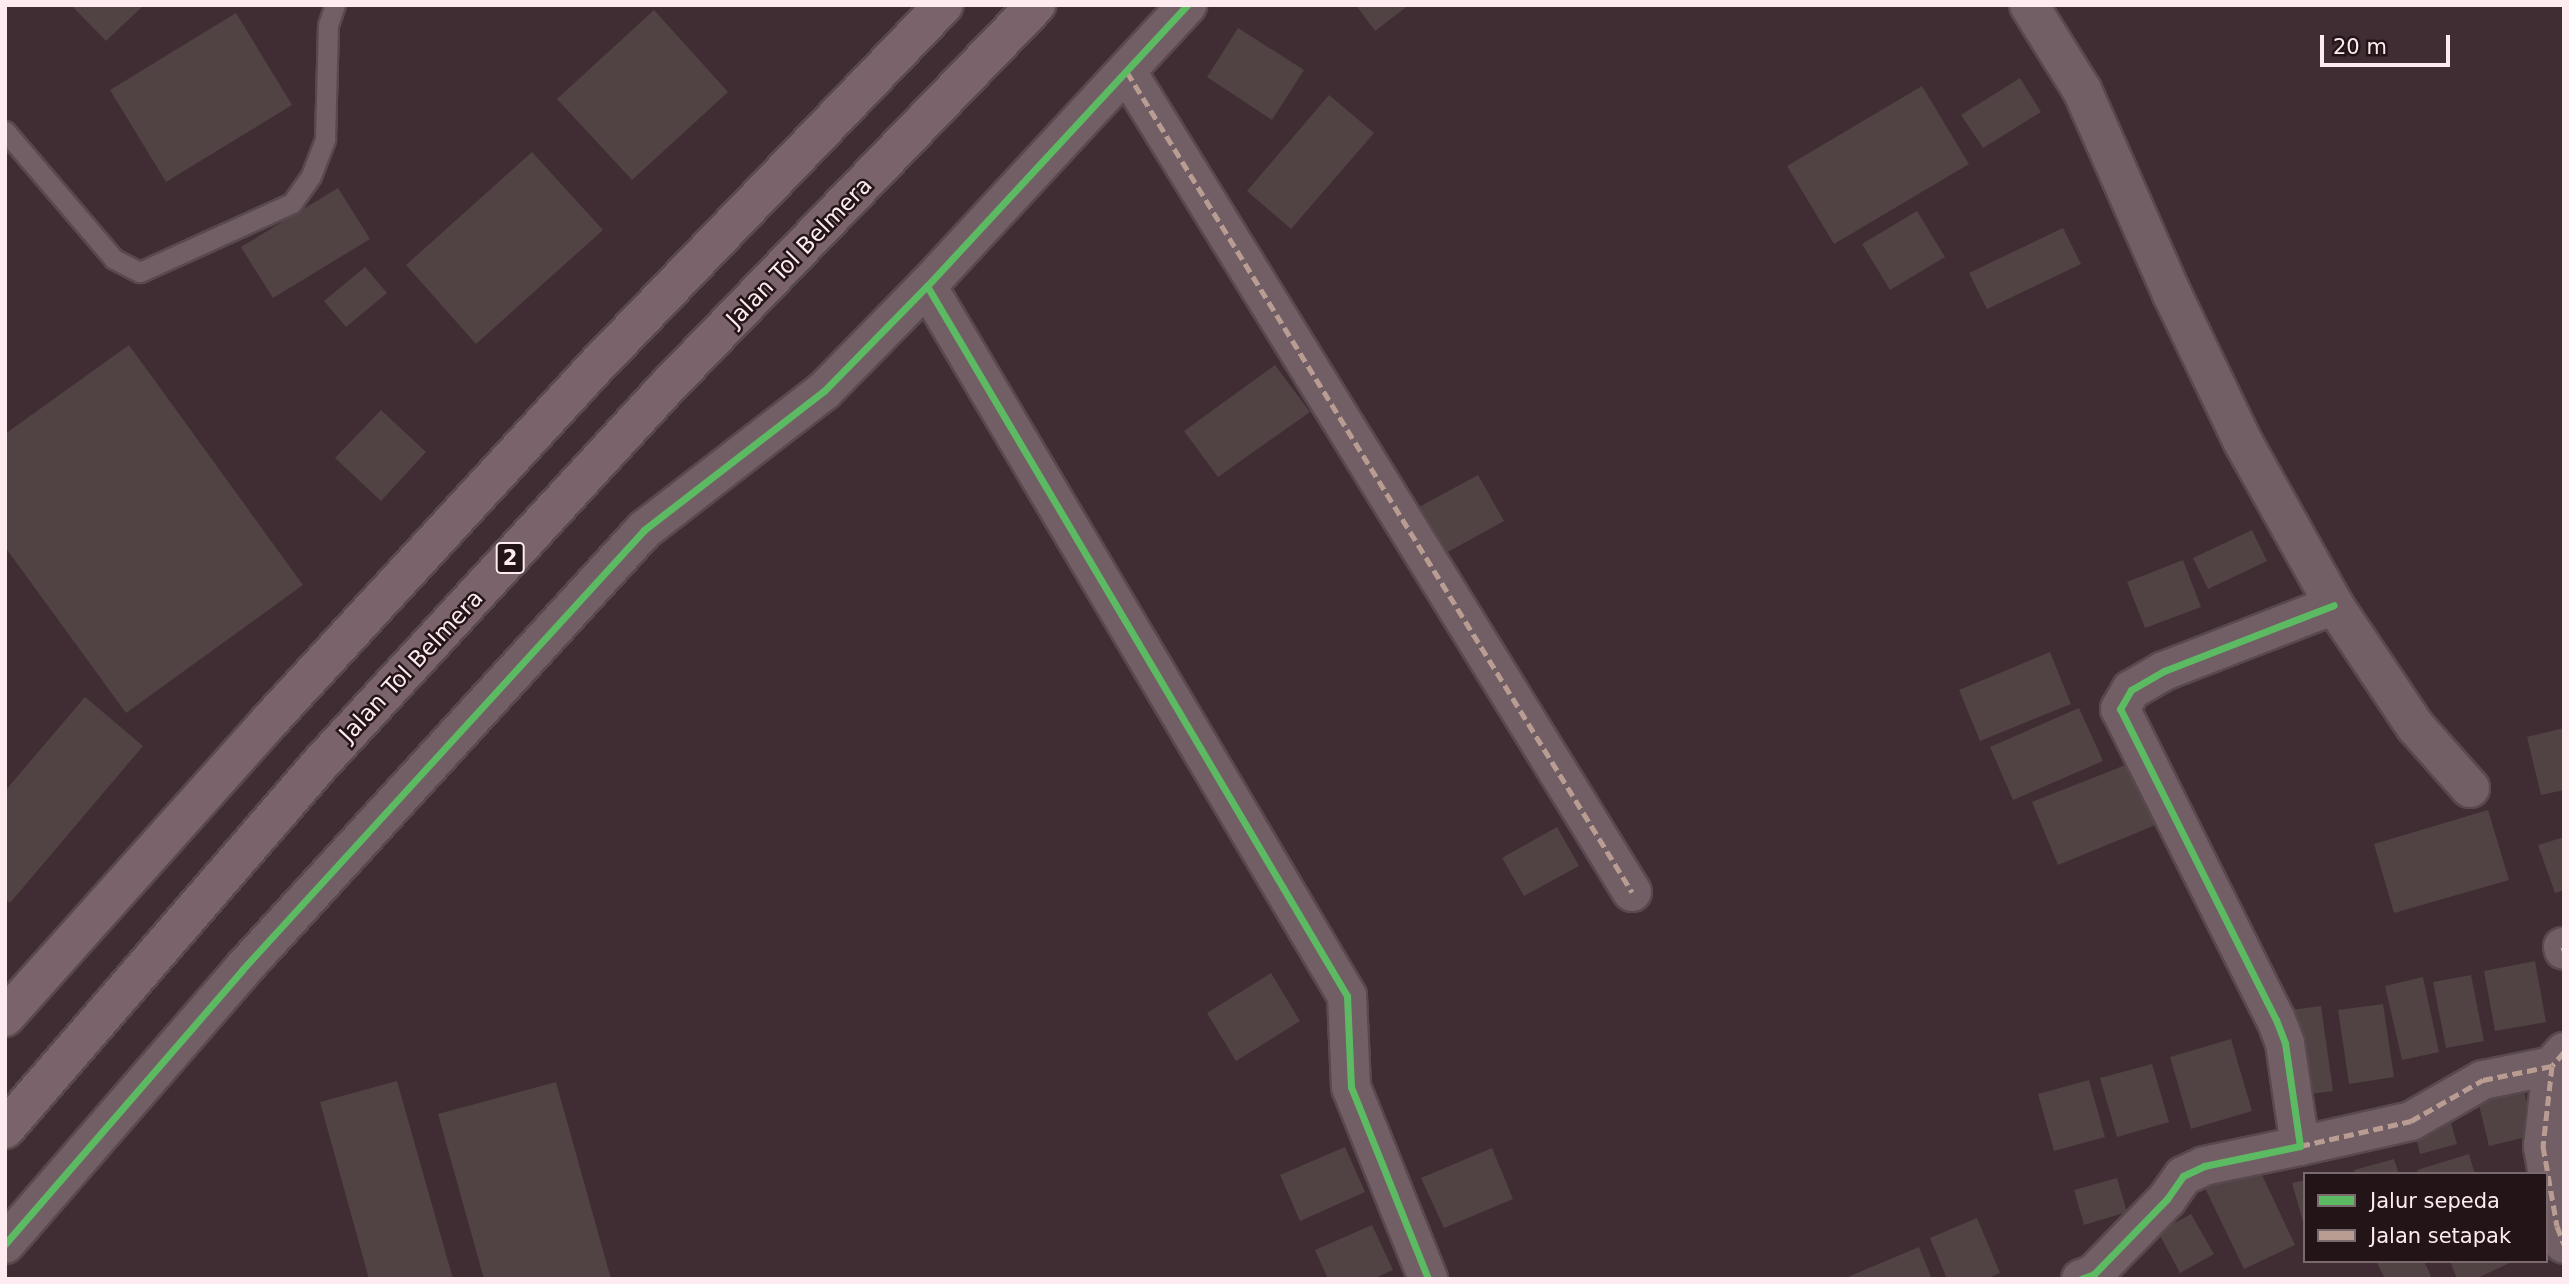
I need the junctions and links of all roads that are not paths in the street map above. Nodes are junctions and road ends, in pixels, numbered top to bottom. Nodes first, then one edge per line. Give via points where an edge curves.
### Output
1 (335, 5) edge
2 (943, 5) edge
3 (1036, 5) edge
4 (1187, 5) edge
5 (2029, 5) edge
6 (1127, 72) junction
7 (5, 131) edge
8 (927, 286) junction
9 (2334, 605) junction
10 (2470, 788) dead end
11 (1632, 892) dead end
12 (5, 1017) edge
13 (2558, 1059) edge
14 (5, 1129) edge
15 (2301, 1146) junction
16 (2548, 1172) edge
17 (2548, 1175) edge
18 (5, 1244) edge
19 (2564, 1244) edge
20 (2091, 1277) edge
21 (1428, 1279) edge

1 - 7 lane via 328,25 325,139 311,176 292,204 140,272 114,259
2 - 12 highway via 601,361
3 - 14 highway, Jalan Tol Belmera / 2 via 666,388 331,753
4 - 6 street
5 - 9 street via 2082,90 2243,442
6 - 8 street
6 - 11 street
8 - 18 street via 824,391 644,530 242,970
8 - 21 street via 1347,996 1351,1087
9 - 10 street via 2415,726
9 - 15 street via 2164,671 2131,690 2120,709 2276,1020 2285,1043
13 - 15 street via 2483,1080 2411,1121
13 - 16 street via 2543,1146
15 - 20 street via 2204,1166 2183,1176 2167,1199
17 - 19 street

